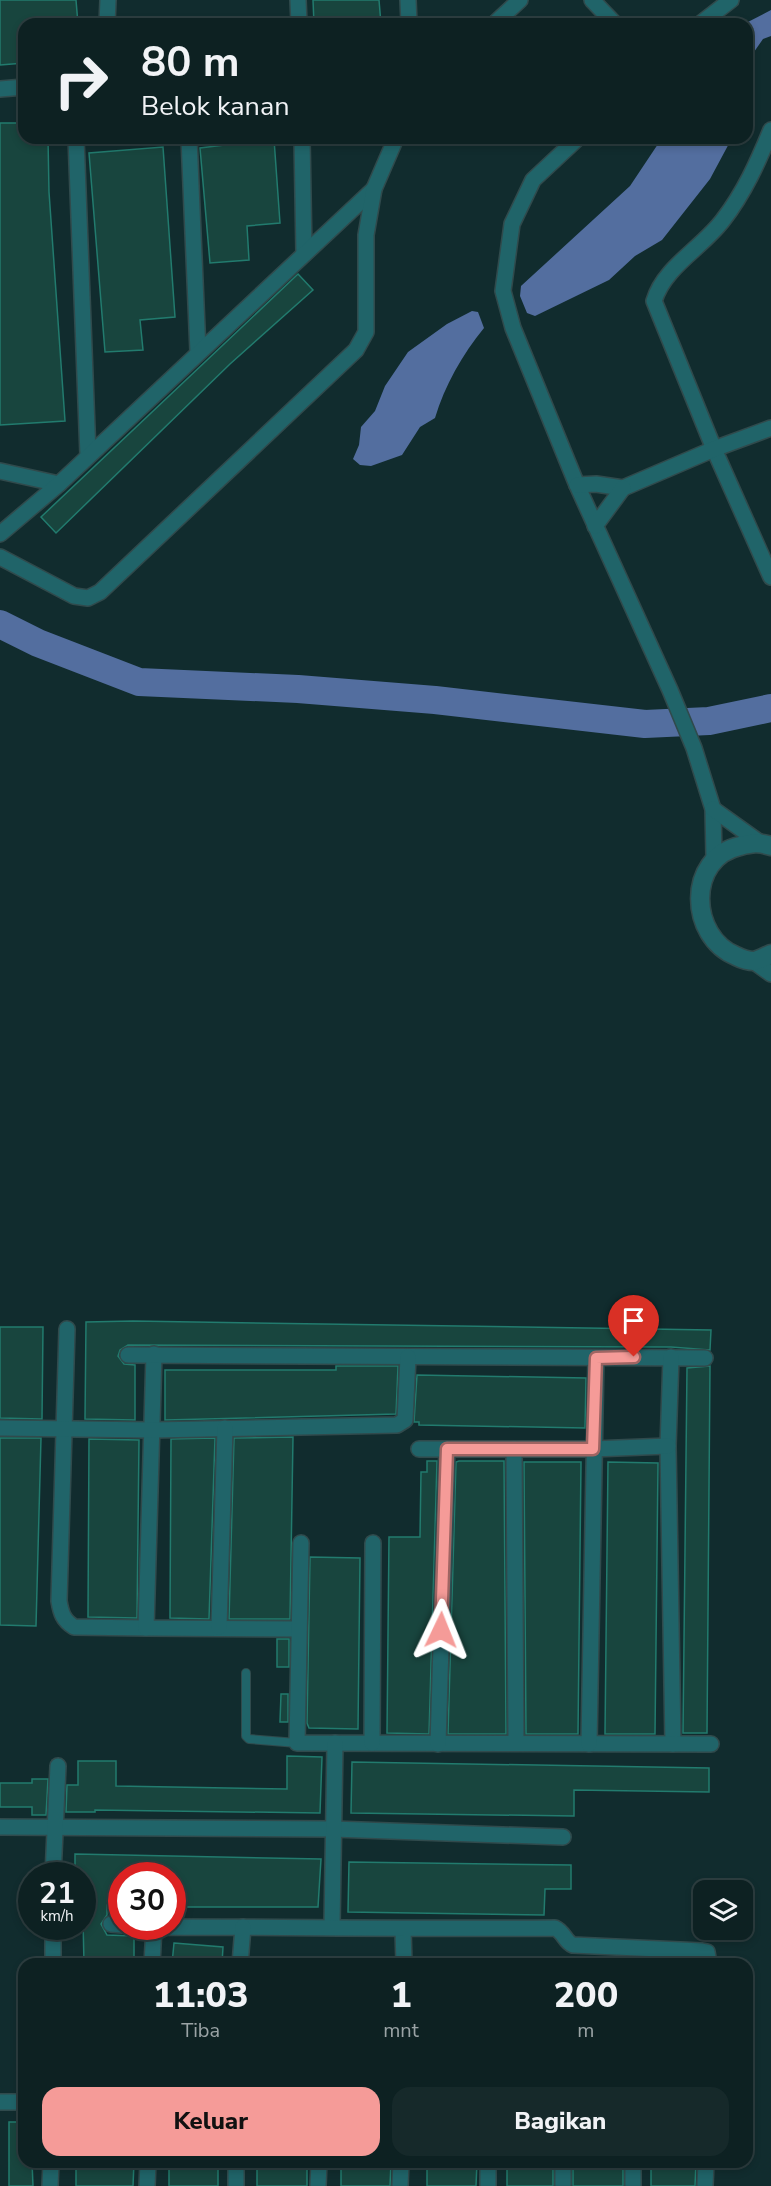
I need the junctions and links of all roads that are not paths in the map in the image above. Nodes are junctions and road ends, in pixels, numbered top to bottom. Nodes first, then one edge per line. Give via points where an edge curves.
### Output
1 (108, 0) edge
2 (298, 0) edge
3 (408, 0) edge
4 (520, 0) edge
5 (592, 0) edge
6 (731, 0) edge
7 (107, 18) edge
8 (299, 18) edge
9 (409, 18) edge
10 (500, 18) edge
11 (609, 18) edge
12 (708, 18) edge
13 (18, 88) edge
14 (0, 89) edge
15 (771, 130) edge
16 (76, 144) edge
17 (189, 144) edge
18 (302, 144) edge
19 (393, 144) edge
20 (572, 144) edge
21 (374, 189) junction
22 (304, 254) junction
23 (198, 352) junction
24 (771, 428) edge
25 (714, 449) junction
26 (88, 454) junction
27 (0, 471) edge
28 (59, 484) junction
29 (577, 486) junction
30 (623, 488) junction
31 (595, 526) junction
32 (0, 534) edge
33 (0, 557) edge
34 (771, 577) edge
35 (713, 809) junction
36 (765, 844) edge
37 (714, 858) junction
38 (771, 954) edge
39 (753, 961) junction
40 (771, 974) edge
41 (68, 1329) dead end
42 (154, 1354) junction
43 (128, 1355) dead end
44 (671, 1356) junction
45 (408, 1357) junction
46 (596, 1358) junction
47 (705, 1358) dead end
48 (0, 1428) edge
49 (63, 1428) junction
50 (225, 1428) junction
51 (153, 1430) junction
52 (668, 1446) junction
53 (419, 1449) dead end
54 (447, 1449) junction
55 (513, 1449) junction
56 (593, 1449) junction
57 (301, 1543) dead end
58 (373, 1543) dead end
59 (219, 1627) junction
60 (146, 1628) junction
61 (298, 1629) junction
62 (246, 1673) dead end
63 (297, 1743) junction
64 (335, 1743) junction
65 (372, 1743) junction
66 (516, 1743) junction
67 (438, 1744) junction
68 (589, 1744) junction
69 (673, 1744) junction
70 (711, 1744) dead end
71 (57, 1766) dead end
72 (0, 1827) edge
73 (54, 1829) junction
74 (333, 1829) junction
75 (563, 1837) dead end
76 (53, 1862) edge
77 (332, 1926) junction
78 (186, 1927) edge
79 (243, 1927) junction
80 (403, 1930) junction
81 (53, 1940) edge
82 (153, 1940) edge
83 (53, 1958) edge
84 (152, 1958) edge
85 (240, 1958) edge
86 (404, 1958) edge
87 (708, 1958) edge
88 (0, 2102) edge
89 (18, 2102) edge
90 (51, 2168) edge
91 (148, 2168) edge
92 (236, 2168) edge
93 (319, 2168) edge
94 (401, 2168) edge
95 (488, 2168) edge
96 (563, 2168) edge
97 (633, 2168) edge
98 (705, 2168) edge
99 (50, 2186) edge
100 (147, 2186) edge
101 (236, 2186) edge
102 (318, 2186) edge
103 (400, 2186) edge
104 (488, 2186) edge
105 (562, 2186) edge
106 (633, 2186) edge
107 (705, 2186) edge

1 - 7 street
2 - 8 street
3 - 9 street
4 - 10 street
5 - 11 street
6 - 12 street
13 - 14 street
15 - 25 street via 753,173 723,221 658,286 654,301
16 - 26 street
17 - 23 street
18 - 22 street
19 - 21 street
20 - 29 street via 533,180 512,224 503,291 513,328
21 - 22 street
21 - 33 street via 366,235 366,332 356,350 100,592 88,598 74,596
22 - 23 street
23 - 26 street
24 - 25 street
25 - 30 street
25 - 34 street
26 - 28 street
27 - 28 street
28 - 32 street
29 - 30 street
29 - 31 street
30 - 31 street
31 - 35 street via 670,690
35 - 36 street
35 - 37 street
36 - 37 street via 731,848
37 - 39 street via 704,875 698,902 702,921 711,939 726,952
38 - 39 street
39 - 40 street
41 - 49 street
42 - 43 street
42 - 45 street
42 - 51 street
44 - 46 street
44 - 47 street
44 - 52 street
45 - 46 street
45 - 50 street via 405,1420 397,1425
46 - 56 street
48 - 49 street
49 - 51 street
49 - 60 street via 59,1601 62,1615 74,1627
50 - 51 street
50 - 59 street
51 - 60 street
52 - 56 street
52 - 69 street
53 - 54 street
54 - 55 street
54 - 67 street
55 - 56 street
55 - 66 street
56 - 68 street
57 - 61 street
58 - 65 street
59 - 60 street
59 - 61 street
61 - 63 street
62 - 63 lane via 246,1736
63 - 64 street
64 - 65 street
64 - 74 street
65 - 67 street
66 - 67 street
66 - 68 street
68 - 69 street
69 - 70 street
71 - 73 street
72 - 73 street
73 - 74 street
73 - 76 street
74 - 75 street
74 - 77 street
77 - 79 street
77 - 80 street
78 - 79 street
79 - 85 street
80 - 86 street
80 - 87 street via 555,1928 573,1945 702,1951
81 - 83 street
82 - 84 street
88 - 89 street
90 - 99 street
91 - 100 street
92 - 101 street
93 - 102 street
94 - 103 street
95 - 104 street
96 - 105 street
97 - 106 street
98 - 107 street

